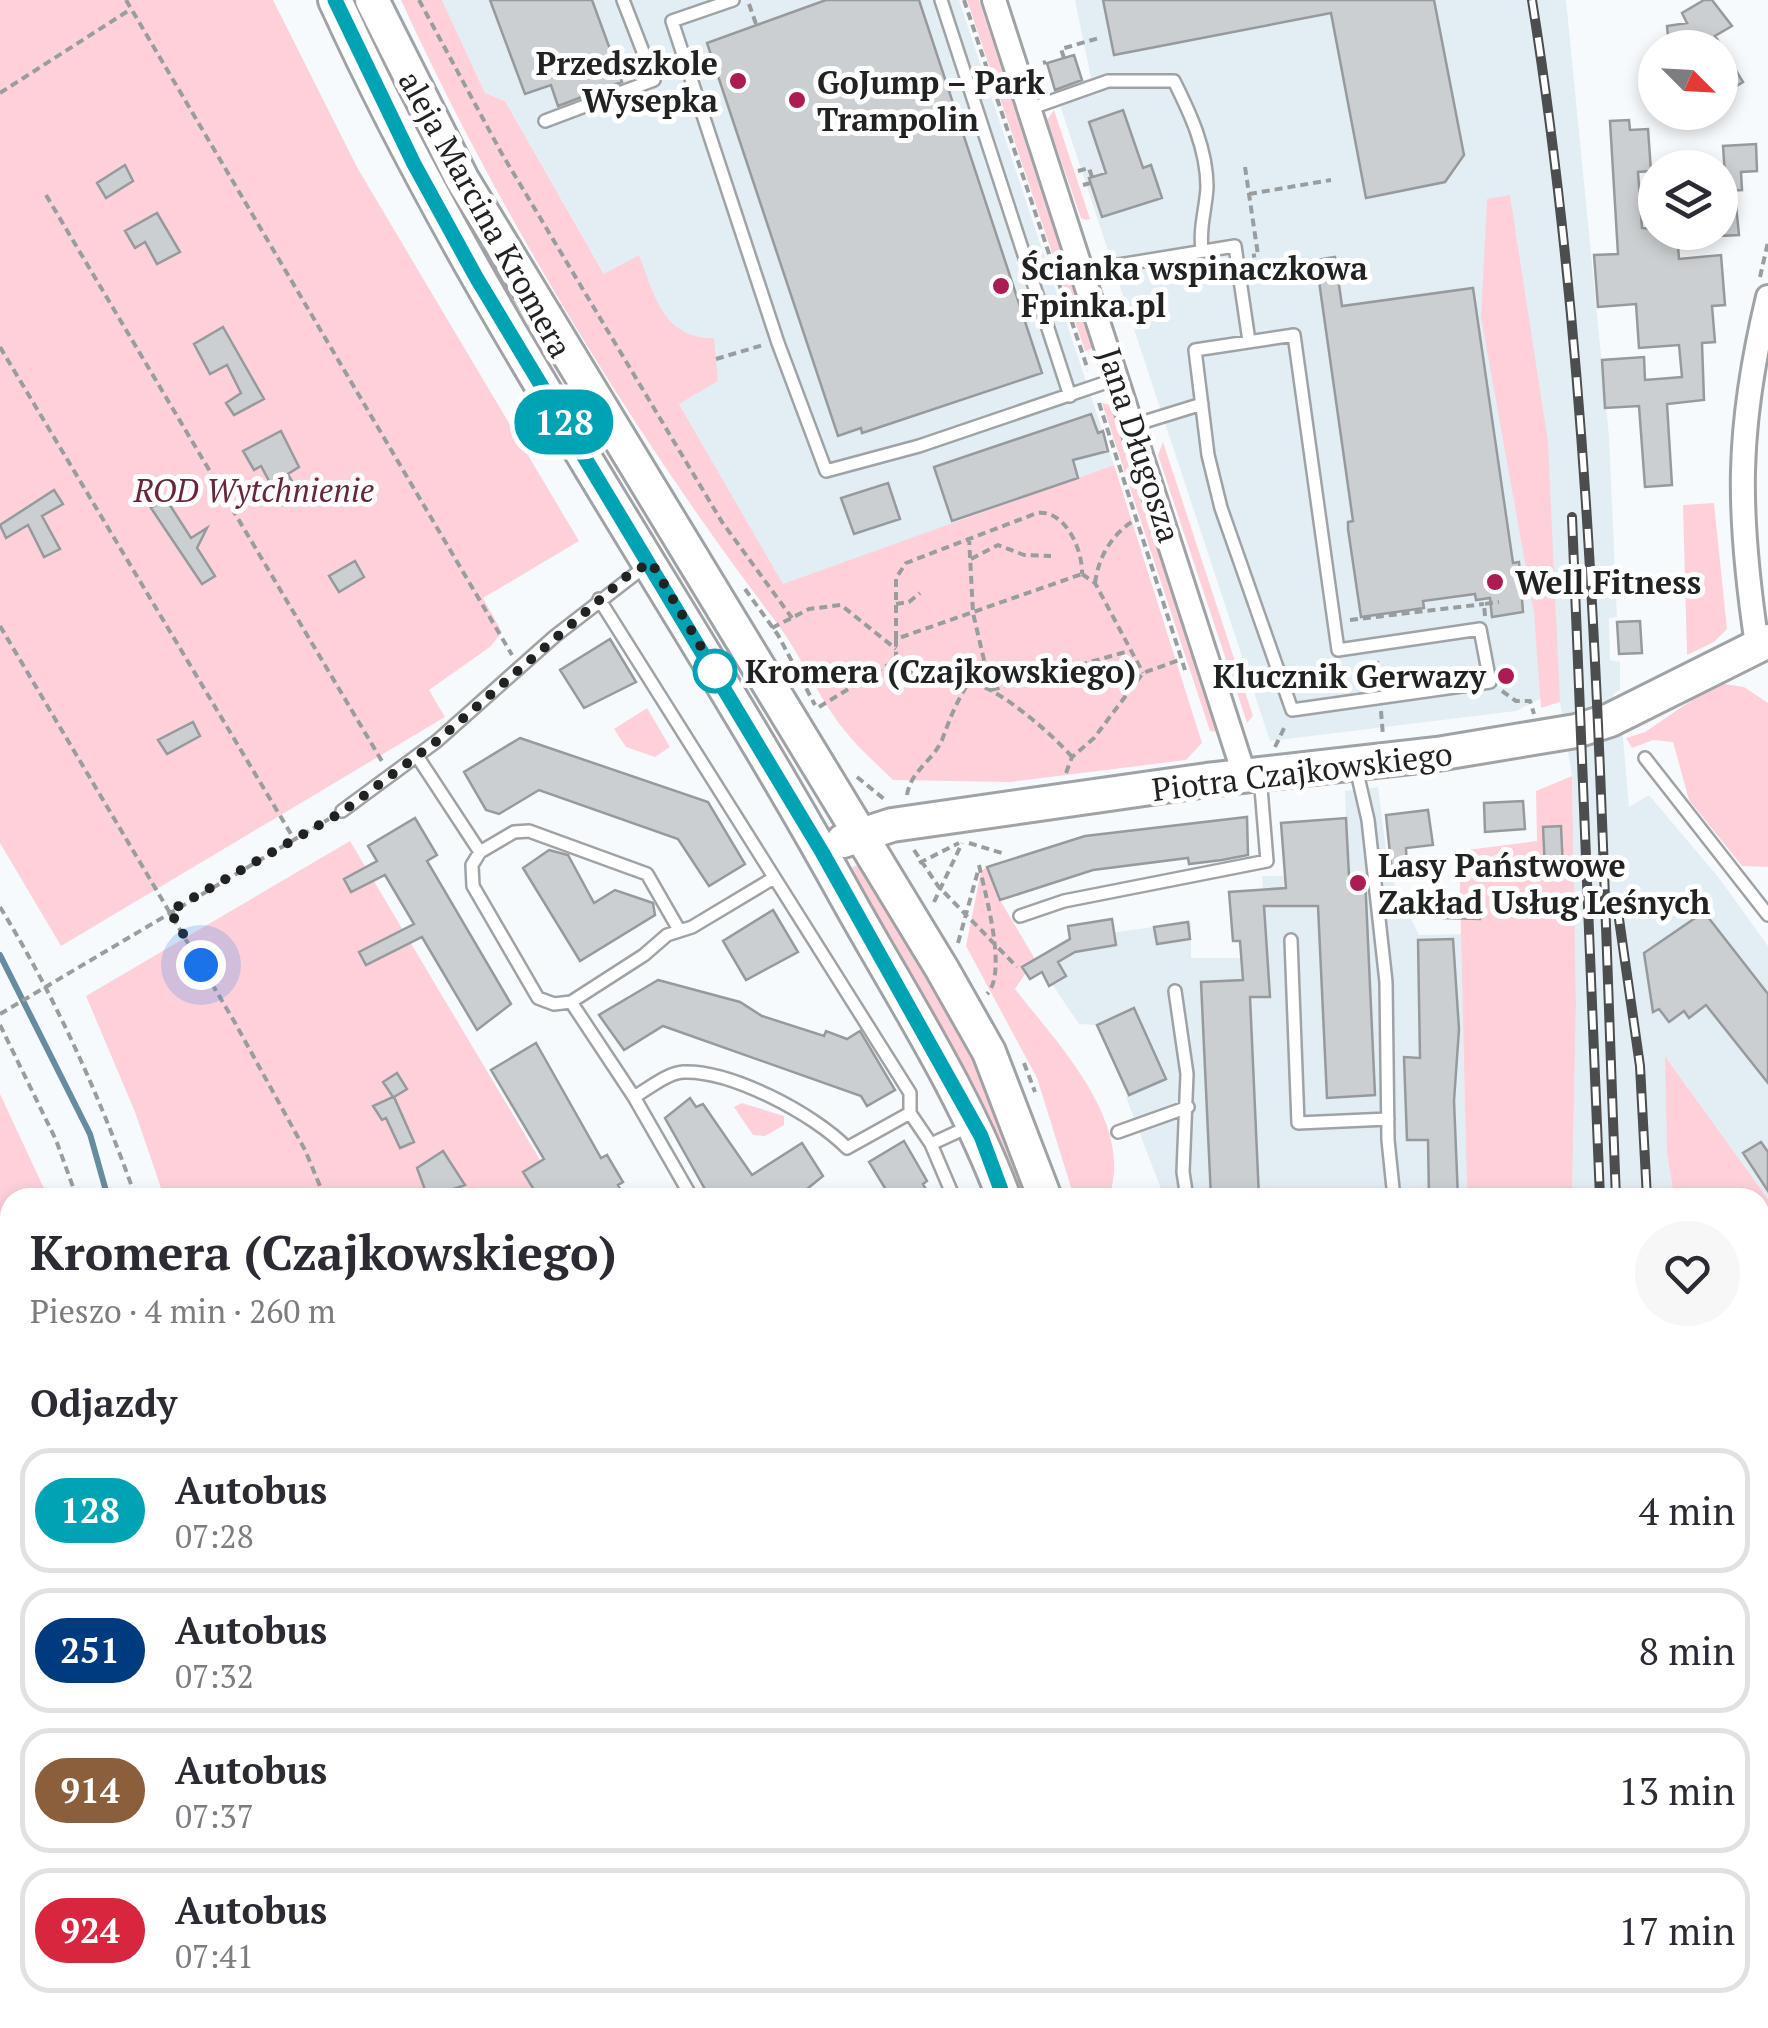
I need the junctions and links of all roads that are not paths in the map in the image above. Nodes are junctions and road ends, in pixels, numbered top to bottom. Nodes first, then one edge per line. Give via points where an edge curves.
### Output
1 (335, 0) edge
2 (372, 0) edge
3 (623, 0) edge
4 (733, 0) edge
5 (941, 0) edge
6 (994, 0) edge
7 (1029, 109) junction
8 (545, 121) dead end
9 (1202, 250) junction
10 (1082, 270) junction
11 (1763, 289) edge
12 (1249, 342) junction
13 (1118, 378) junction
14 (1070, 396) junction
15 (1202, 404) junction
16 (1134, 425) junction
17 (651, 562) junction
18 (599, 599) junction
19 (1764, 653) edge
20 (416, 756) junction
21 (1644, 758) dead end
22 (1356, 764) junction
23 (1260, 768) junction
24 (342, 812) road end
25 (858, 834) junction
26 (480, 852) junction
27 (822, 852) junction
28 (772, 880) junction
29 (1768, 914) edge
30 (1020, 916) dead end
31 (678, 928) junction
32 (1290, 940) dead end
33 (1175, 991) dead end
34 (571, 1002) junction
35 (634, 1097) junction
36 (1188, 1107) junction
37 (910, 1113) junction
38 (1388, 1119) junction
39 (974, 1124) junction
40 (1118, 1132) dead end
41 (931, 1144) junction
42 (686, 1188) edge
43 (950, 1188) edge
44 (1000, 1188) edge
45 (1042, 1188) edge
46 (1186, 1188) edge
47 (1393, 1188) edge

1 - 17 main road, aleja Marcina Kromera via 468,261
2 - 25 main road, aleja Marcina Kromera via 462,179
3 - 8 lane via 654,80
4 - 14 lane via 672,21 826,471
5 - 14 lane
6 - 7 street, Jana Długosza
7 - 9 lane via 1108,81 1174,80 1193,118 1206,174
7 - 10 street, Jana Długosza
9 - 10 lane
9 - 12 lane via 1235,246
10 - 13 street, Jana Długosza
11 - 19 street via 1740,489
12 - 15 lane via 1196,350
12 - 15 lane via 1294,335 1338,650 1480,629 1490,682 1292,710 1221,508
13 - 14 lane
13 - 16 street, Jana Długosza
15 - 16 lane
16 - 23 street, Jana Długosza
17 - 18 lane
17 - 27 main road, aleja Marcina Kromera
18 - 20 lane
18 - 28 lane
19 - 22 main road, Piotra Czajkowskiego via 1581,730
20 - 24 lane
20 - 26 lane
21 - 29 lane
22 - 23 main road, Piotra Czajkowskiego
22 - 38 lane via 1386,982
23 - 25 main road, Piotra Czajkowskiego
23 - 30 lane via 1267,862 1064,901
25 - 27 main road, Piotra Czajkowskiego
25 - 45 main road, aleja Marcina Kromera via 989,1052
26 - 31 lane via 529,831 647,874
26 - 34 lane via 472,866 473,886 538,998
27 - 39 main road, aleja Marcina Kromera
28 - 31 lane via 692,927
28 - 37 lane via 910,1093
31 - 34 lane
32 - 38 lane via 1298,1122
33 - 36 lane
34 - 35 lane
35 - 37 lane via 678,1072 703,1074 784,1102 825,1125 846,1148
35 - 42 lane
36 - 40 lane
36 - 46 lane
37 - 41 lane
38 - 47 lane
39 - 41 lane
39 - 44 main road, aleja Marcina Kromera
41 - 43 lane

